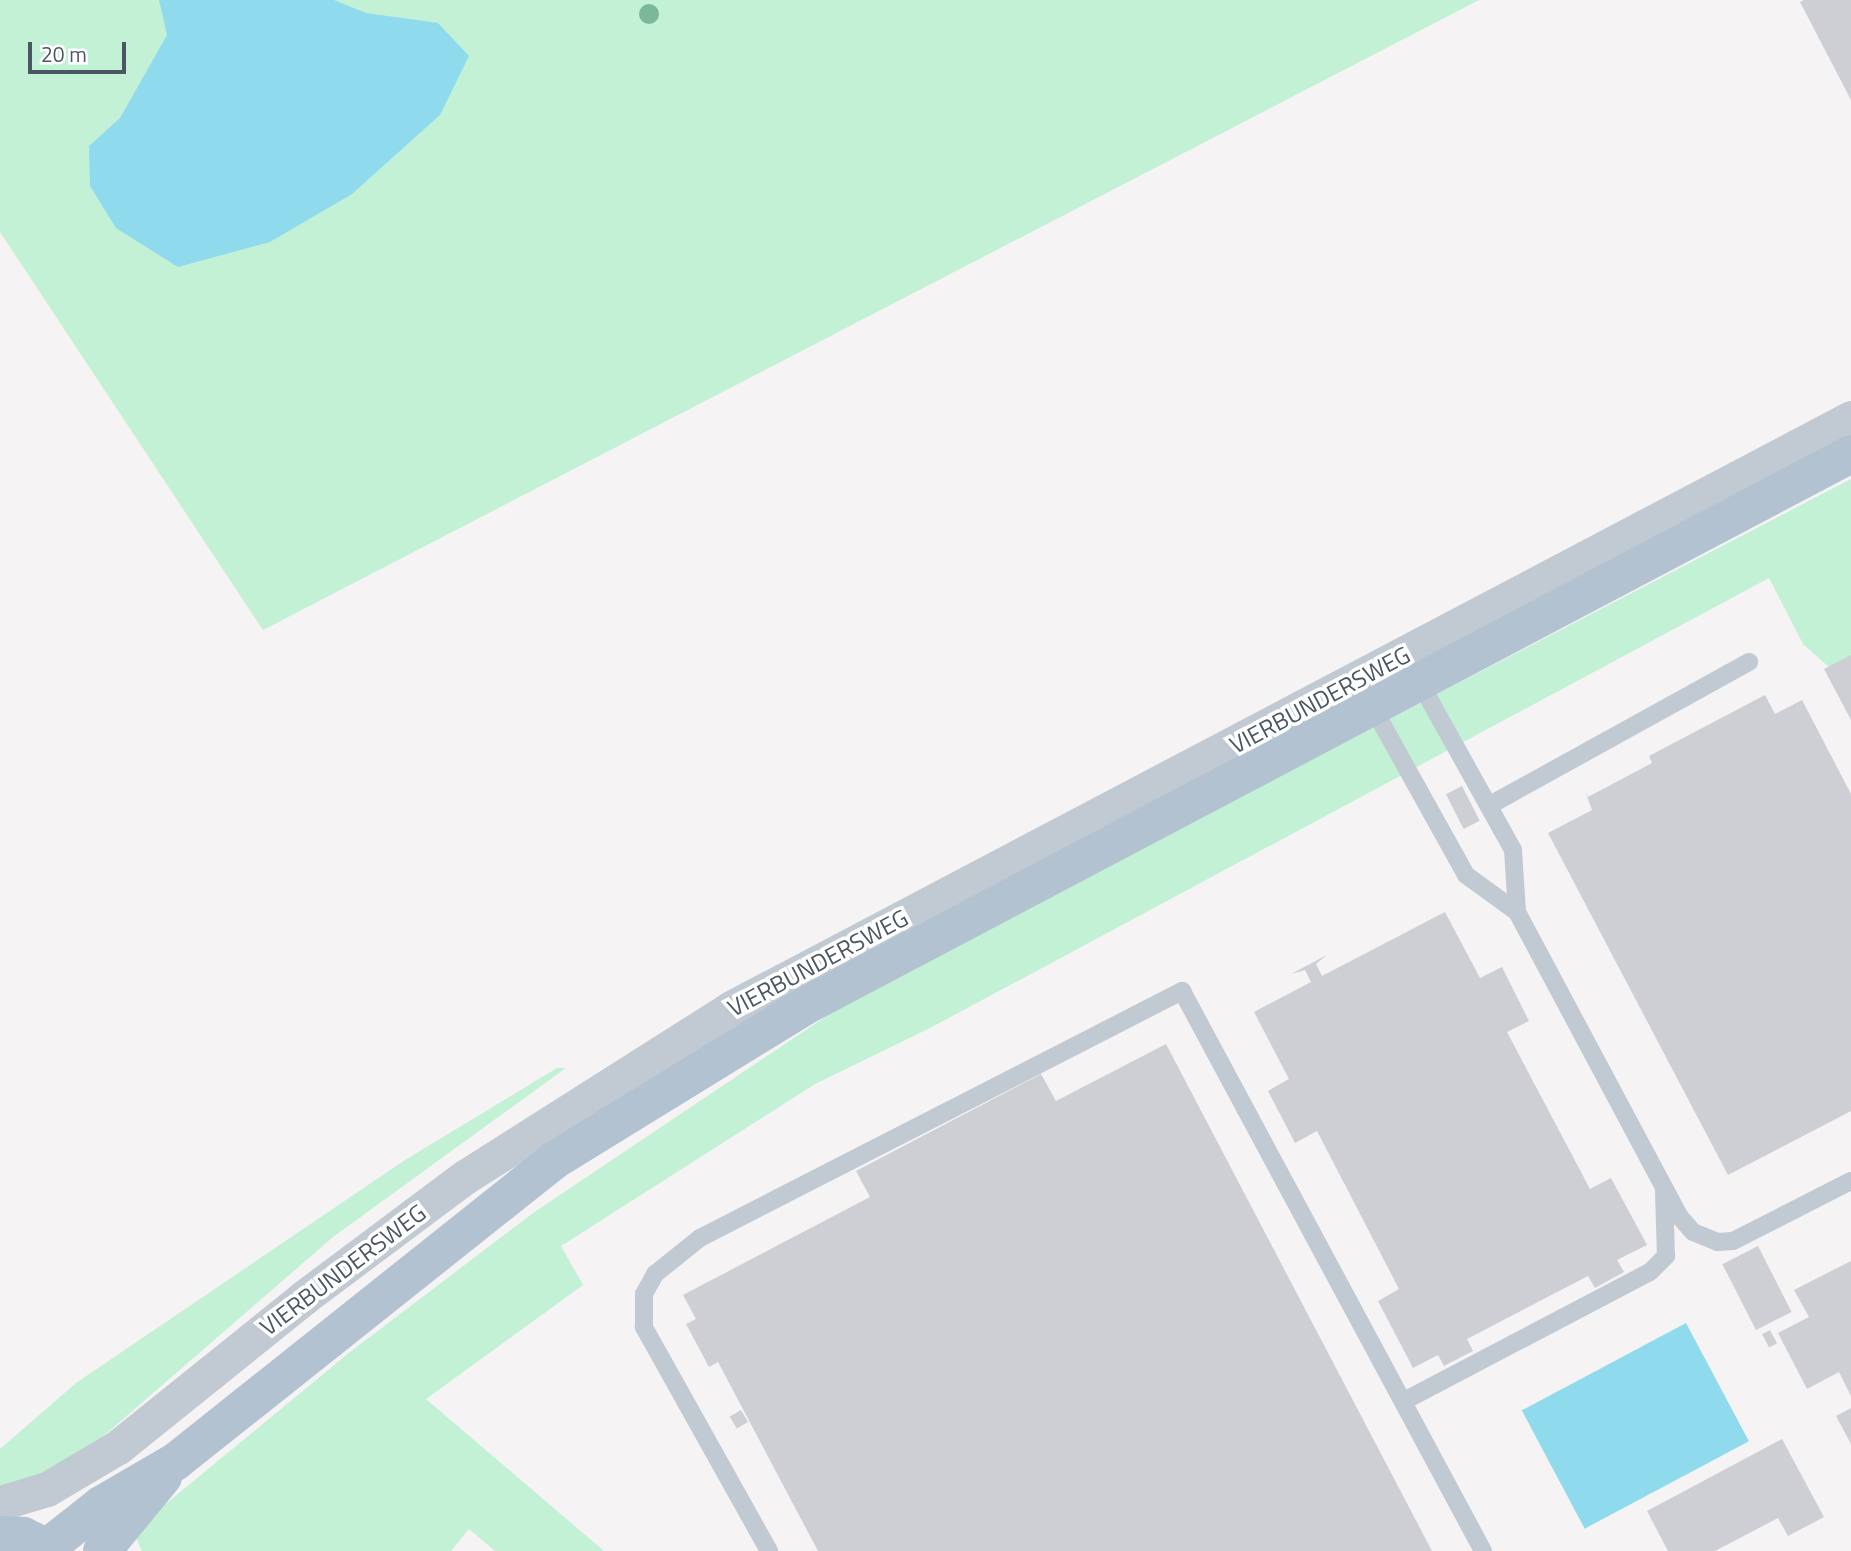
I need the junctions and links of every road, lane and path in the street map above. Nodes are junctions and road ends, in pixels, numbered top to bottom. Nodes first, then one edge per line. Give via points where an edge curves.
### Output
1 (1851, 418) edge
2 (1851, 454) edge
3 (1696, 517) junction
4 (1749, 662) dead end
5 (1419, 681) junction
6 (1372, 706) junction
7 (1490, 805) junction
8 (1106, 828) junction
9 (1517, 912) junction
10 (1851, 1181) edge
11 (1664, 1188) junction
12 (1404, 1401) junction
13 (174, 1462) junction
14 (0, 1503) edge
15 (0, 1535) edge
16 (52, 1549) edge
17 (102, 1551) edge
18 (769, 1551) edge
19 (1483, 1551) edge

1 - 3 street
2 - 3 main road
3 - 5 main road, VIERBUNDERSWEG
3 - 8 street, VIERBUNDERSWEG
4 - 7 lane
5 - 6 main road, VIERBUNDERSWEG
5 - 7 lane
6 - 8 main road, VIERBUNDERSWEG
6 - 9 lane via 1466,875
7 - 9 lane via 1513,849
8 - 13 main road, VIERBUNDERSWEG via 552,1161
8 - 14 street, VIERBUNDERSWEG via 731,1009 603,1087 465,1177 303,1298 118,1447 47,1489
9 - 11 lane
10 - 11 lane via 1767,1227 1718,1242 1693,1232
11 - 12 lane via 1665,1256 1650,1272
12 - 18 lane via 1182,991 700,1238 655,1274 644,1294 644,1327
12 - 19 lane
13 - 16 main road, VIERBUNDERSWEG via 101,1505
13 - 17 main road, VIERBUNDERSWEG
15 - 16 main road via 23,1536

